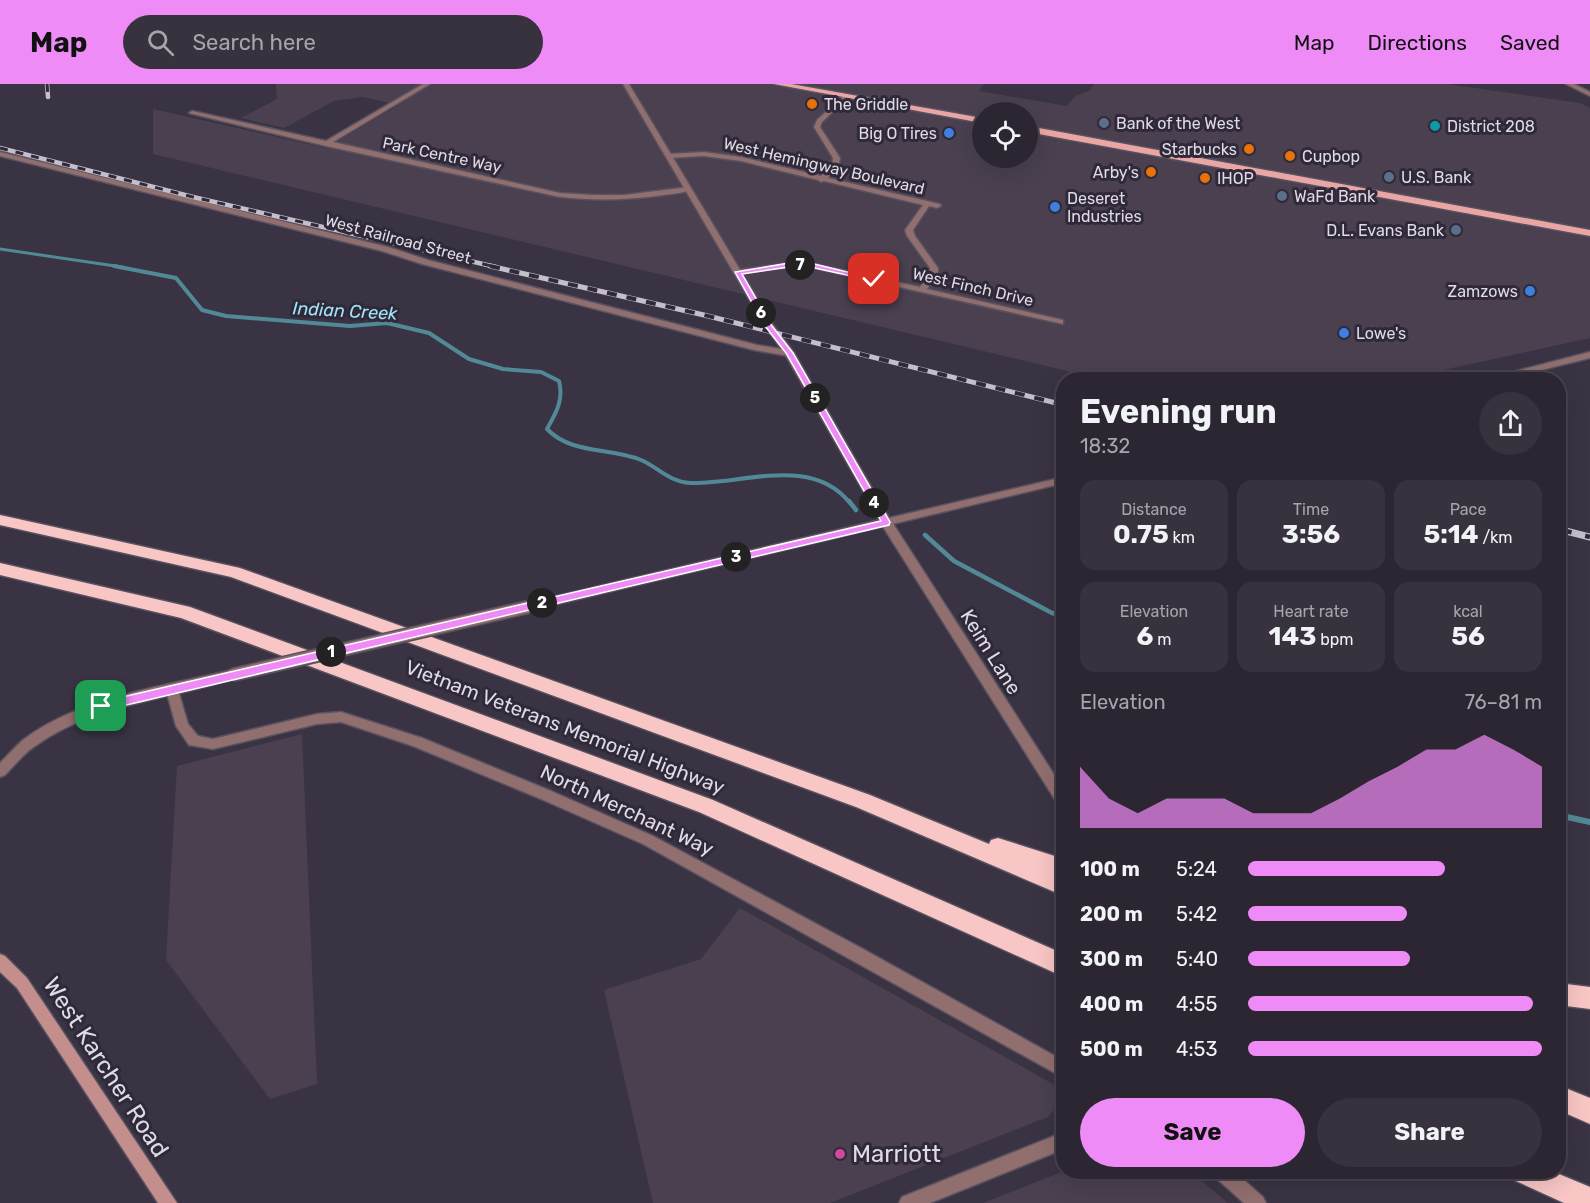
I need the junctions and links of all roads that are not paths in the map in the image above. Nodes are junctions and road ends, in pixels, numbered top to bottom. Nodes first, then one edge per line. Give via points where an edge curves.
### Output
1 (427, 84) edge
2 (626, 84) edge
3 (778, 84) edge
4 (1569, 84) edge
5 (1590, 94) edge
6 (846, 96) junction
7 (192, 113) dead end
8 (972, 119) edge
9 (1038, 131) edge
10 (326, 144) junction
11 (0, 154) edge
12 (669, 156) junction
13 (821, 180) junction
14 (1335, 184) junction
15 (688, 189) junction
16 (928, 204) junction
17 (937, 206) dead end
18 (1590, 226) edge
19 (1590, 233) edge
20 (738, 272) junction
21 (922, 290) junction
22 (1060, 322) dead end
23 (789, 353) junction
24 (1590, 355) edge
25 (1519, 372) edge
26 (1056, 482) edge
27 (0, 520) edge
28 (886, 522) junction
29 (0, 569) edge
30 (172, 690) junction
31 (0, 771) edge
32 (1056, 789) edge
33 (863, 801) junction
34 (1056, 866) edge
35 (1056, 883) edge
36 (0, 961) edge
37 (1056, 962) edge
38 (1566, 995) edge
39 (1590, 997) edge
40 (1056, 1066) edge
41 (1566, 1100) edge
42 (1590, 1111) edge
43 (1056, 1143) edge
44 (1230, 1179) edge
45 (1541, 1179) edge
46 (1590, 1201) edge
47 (168, 1203) edge
48 (908, 1203) edge
49 (1257, 1203) edge

1 - 10 street
2 - 12 street, Keim Lane
3 - 6 main road
4 - 5 street
6 - 8 main road
6 - 13 street via 817,127 838,160
7 - 10 street, Park Centre Way
9 - 14 main road
10 - 15 street, Park Centre Way via 600,200
11 - 23 street, West Railroad Street
12 - 13 street, West Hemingway Boulevard via 724,156
12 - 15 street, Keim Lane
13 - 16 street, West Hemingway Boulevard
14 - 18 main road via 1348,183
14 - 19 main road via 1348,190
15 - 20 street, Keim Lane
16 - 17 street, West Hemingway Boulevard
16 - 21 street via 909,230 934,268
20 - 21 street, West Finch Drive via 810,265
20 - 23 street, Keim Lane
21 - 22 street, West Finch Drive
23 - 28 street, Keim Lane
24 - 25 street
26 - 28 street
27 - 33 highway, Vietnam Veterans Memorial Highway via 234,572
28 - 30 street, bridge
28 - 32 street, Keim Lane
29 - 37 highway, Vietnam Veterans Memorial Highway via 184,612 706,806
30 - 31 street via 101,706 56,726 28,744
30 - 40 street, North Merchant Way via 182,726 194,741 213,744 341,717 417,742 600,818 765,903
33 - 34 highway
33 - 35 highway, Vietnam Veterans Memorial Highway
36 - 47 main road, West Karcher Road via 22,983
38 - 39 highway
41 - 42 highway
43 - 48 street
44 - 49 street
45 - 46 highway

